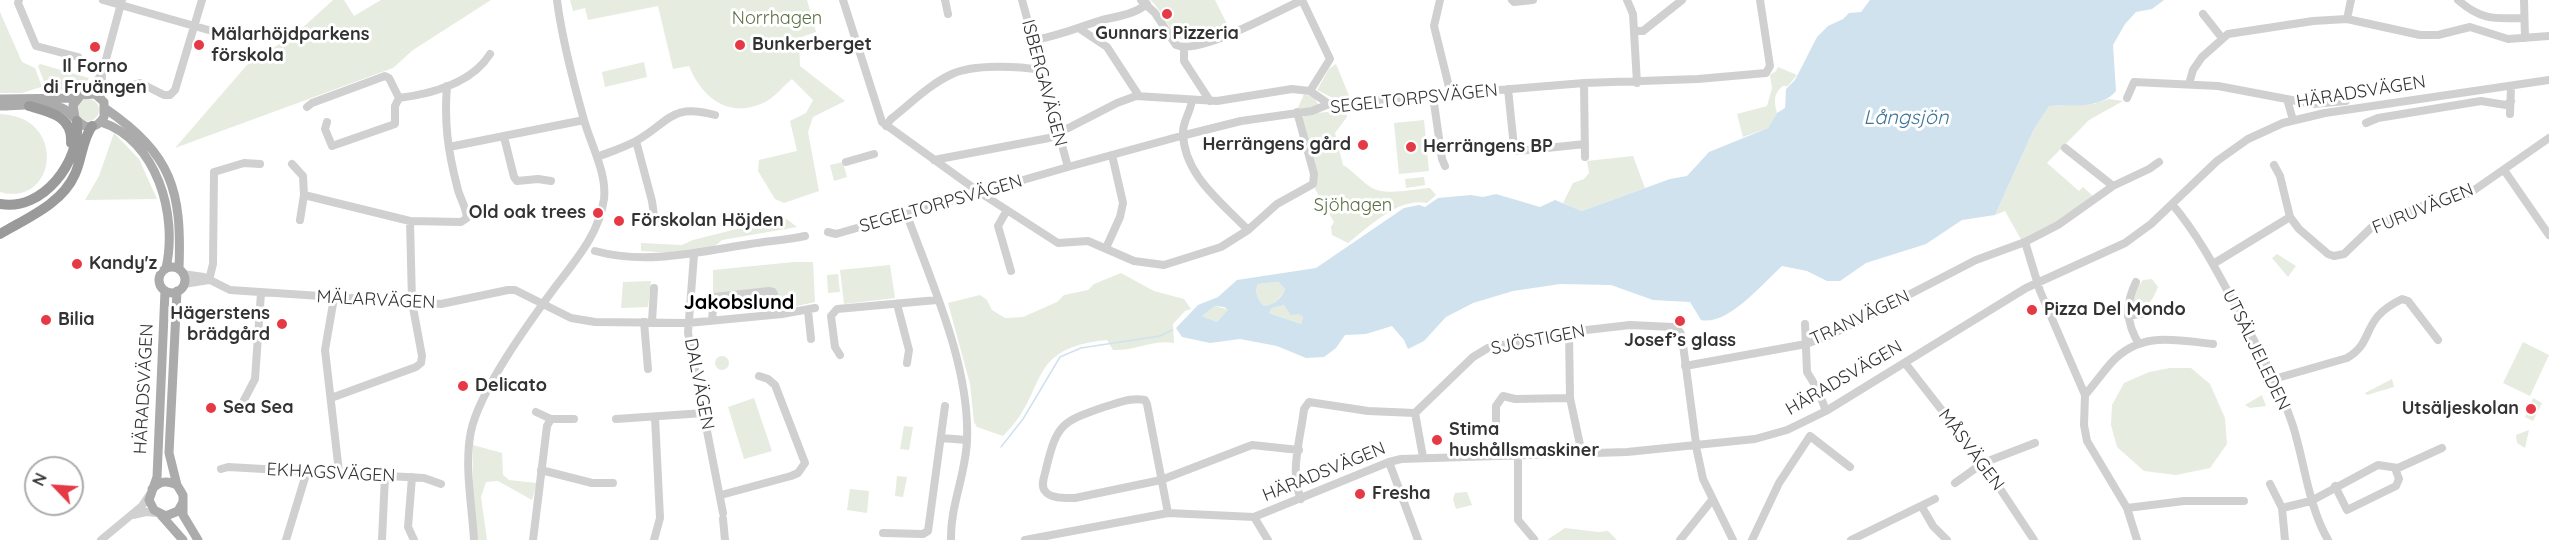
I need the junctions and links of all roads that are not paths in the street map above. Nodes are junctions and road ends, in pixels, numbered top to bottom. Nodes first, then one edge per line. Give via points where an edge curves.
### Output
1 (19, 0) edge
2 (104, 0) edge
3 (202, 0) edge
4 (557, 0) edge
5 (843, 0) edge
6 (945, 0) edge
7 (1022, 0) edge
8 (1302, 0) edge
9 (1440, 0) edge
10 (1512, 0) edge
11 (1533, 0) edge
12 (1628, 0) edge
13 (1682, 0) edge
14 (1760, 0) edge
15 (2351, 0) edge
16 (2458, 0) edge
17 (2524, 0) edge
18 (1144, 2) edge
19 (121, 3) edge
20 (948, 14) dead end
21 (2203, 14) dead end
22 (2523, 18) junction
23 (2347, 19) junction
24 (194, 26) junction
25 (1080, 29) junction
26 (1634, 31) junction
27 (226, 35) dead end
28 (2549, 36) edge
29 (2222, 38) junction
30 (2525, 38) junction
31 (1032, 40) junction
32 (1184, 48) junction
33 (490, 54) dead end
34 (78, 57) dead end
35 (1041, 70) junction
36 (102, 74) junction
37 (2549, 80) edge
38 (1637, 82) junction
39 (1584, 83) junction
40 (2190, 84) junction
41 (133, 85) dead end
42 (2511, 86) junction
43 (447, 87) junction
44 (1508, 90) junction
45 (1310, 91) junction
46 (1451, 95) junction
47 (1139, 96) junction
48 (1433, 96) junction
49 (80, 97) junction
50 (100, 97) junction
51 (399, 98) junction
52 (2127, 98) dead end
53 (0, 99) edge
54 (2288, 99) junction
55 (1192, 100) junction
56 (1210, 100) junction
57 (2346, 101) dead end
58 (2511, 101) junction
59 (1329, 104) junction
60 (0, 106) edge
61 (29, 106) junction
62 (307, 107) dead end
63 (106, 109) junction
64 (1297, 112) junction
65 (2510, 114) dead end
66 (715, 115) dead end
67 (76, 120) junction
68 (584, 120) junction
69 (2293, 120) junction
70 (327, 122) dead end
71 (2366, 123) dead end
72 (97, 124) junction
73 (884, 124) junction
74 (1057, 134) junction
75 (1184, 136) junction
76 (504, 137) junction
77 (2549, 138) edge
78 (636, 141) junction
79 (1585, 144) junction
80 (449, 147) junction
81 (2065, 148) dead end
82 (70, 154) junction
83 (874, 154) dead end
84 (1112, 155) junction
85 (597, 157) junction
86 (1585, 157) dead end
87 (934, 160) junction
88 (846, 162) dead end
89 (2158, 162) dead end
90 (260, 164) dead end
91 (292, 164) dead end
92 (2274, 165) dead end
93 (1445, 166) dead end
94 (1068, 167) junction
95 (2505, 170) junction
96 (551, 182) dead end
97 (2113, 186) junction
98 (979, 192) junction
99 (304, 195) junction
100 (0, 204) edge
101 (2172, 204) junction
102 (1007, 210) junction
103 (908, 215) junction
104 (2290, 217) junction
105 (300, 220) dead end
106 (410, 221) junction
107 (682, 222) dead end
108 (1248, 230) junction
109 (828, 232) dead end
110 (0, 234) edge
111 (2549, 235) edge
112 (804, 236) dead end
113 (2025, 242) junction
114 (1106, 248) junction
115 (595, 251) dead end
116 (694, 255) junction
117 (2213, 264) junction
118 (166, 268) junction
119 (181, 271) junction
120 (1011, 271) dead end
121 (209, 280) junction
122 (2038, 282) junction
123 (2136, 282) dead end
124 (180, 288) junction
125 (654, 288) dead end
126 (165, 291) junction
127 (261, 293) junction
128 (334, 298) junction
129 (937, 300) junction
130 (412, 303) junction
131 (542, 304) junction
132 (897, 304) junction
133 (2175, 307) dead end
134 (782, 314) junction
135 (2128, 315) junction
136 (712, 320) junction
137 (648, 322) junction
138 (688, 322) junction
139 (1805, 324) dead end
140 (1569, 332) junction
141 (811, 339) dead end
142 (2438, 339) dead end
143 (1806, 344) junction
144 (2139, 344) junction
145 (2213, 344) dead end
146 (840, 355) dead end
147 (907, 363) dead end
148 (1905, 363) junction
149 (1685, 366) junction
150 (648, 369) dead end
151 (759, 376) dead end
152 (2274, 379) junction
153 (2085, 395) junction
154 (331, 398) junction
155 (1570, 398) junction
156 (243, 402) dead end
157 (945, 406) dead end
158 (1826, 411) junction
159 (536, 412) dead end
160 (704, 413) junction
161 (1415, 413) junction
162 (655, 417) junction
163 (551, 419) junction
164 (574, 419) dead end
165 (616, 419) dead end
166 (1496, 423) dead end
167 (940, 438) junction
168 (967, 440) junction
169 (2035, 443) dead end
170 (1697, 445) junction
171 (2442, 448) dead end
172 (1299, 450) junction
173 (1582, 454) junction
174 (1518, 456) junction
175 (1423, 457) junction
176 (1389, 462) junction
177 (1983, 463) junction
178 (1850, 467) dead end
179 (2395, 468) junction
180 (221, 469) dead end
181 (541, 470) junction
182 (307, 471) junction
183 (339, 472) junction
184 (385, 476) junction
185 (412, 477) junction
186 (1161, 480) junction
187 (613, 483) dead end
188 (1956, 483) dead end
189 (441, 484) dead end
190 (2270, 484) dead end
191 (177, 485) junction
192 (2335, 486) junction
193 (151, 492) junction
194 (721, 495) junction
195 (1301, 499) junction
196 (1935, 499) dead end
197 (1712, 500) junction
198 (2244, 501) dead end
199 (2311, 501) junction
200 (183, 502) junction
201 (1922, 507) junction
202 (2127, 508) junction
203 (2282, 508) junction
204 (1168, 513) junction
205 (159, 514) junction
206 (131, 515) junction
207 (1254, 517) junction
208 (883, 533) dead end
209 (1051, 537) edge
210 (1534, 539) edge
211 (101, 540) edge
212 (183, 540) edge
213 (198, 540) edge
214 (286, 540) edge
215 (382, 540) edge
216 (414, 540) edge
217 (474, 540) edge
218 (533, 540) edge
219 (654, 540) edge
220 (725, 540) edge
221 (951, 540) edge
222 (1025, 540) edge
223 (1268, 540) edge
224 (1418, 540) edge
225 (1680, 540) edge
226 (1733, 540) edge
227 (1752, 540) edge
228 (1851, 540) edge
229 (1947, 540) edge
230 (2034, 540) edge
231 (2137, 540) edge
232 (2284, 540) edge
233 (2328, 540) edge

1 - 34 street via 36,46
2 - 19 street
3 - 24 street
4 - 68 street
5 - 73 street
6 - 20 street
7 - 31 street, ISBERGAVÄGEN
8 - 32 street via 1225,36
8 - 45 street via 1330,59
9 - 46 street via 1434,26
10 - 11 street
12 - 26 street
13 - 26 street via 1643,31
14 - 38 street, SEGELTORPSVÄGEN via 1770,66 1766,73
15 - 23 street
16 - 22 street via 2489,18
17 - 22 street
18 - 25 street via 1129,15
18 - 32 street via 1176,45
19 - 24 street
19 - 36 street
21 - 29 street
22 - 30 street
23 - 29 street via 2234,32
23 - 30 street via 2420,35 2470,27 2508,39
24 - 27 street
24 - 41 street via 175,90 170,95 140,83
25 - 31 street
25 - 47 street via 1107,47
26 - 38 street
28 - 30 street
29 - 40 street via 2197,65
31 - 35 street, ISBERGAVÄGEN
32 - 56 street via 1184,61
33 - 43 street via 475,71
35 - 73 street via 974,68 952,74
35 - 74 street, ISBERGAVÄGEN
36 - 49 street
36 - 50 street
37 - 42 street, HÄRADSVÄGEN
38 - 39 street, SEGELTORPSVÄGEN
39 - 44 street, SEGELTORPSVÄGEN
39 - 79 street
40 - 52 street via 2133,82
40 - 54 street
42 - 58 street
42 - 69 street, HÄRADSVÄGEN
43 - 51 street
43 - 80 street via 444,117
44 - 46 street, SEGELTORPSVÄGEN
44 - 79 street via 1514,147 1518,151
45 - 56 street via 1292,89
45 - 59 street
46 - 48 street, SEGELTORPSVÄGEN
47 - 55 street
47 - 74 street
48 - 59 street, SEGELTORPSVÄGEN
48 - 93 street
49 - 50 main road via 88,93
49 - 53 main road
49 - 67 main road via 73,105
50 - 63 main road
51 - 62 street via 390,78 385,76
51 - 70 street via 395,124 332,146 325,129
54 - 57 street via 2317,104
54 - 69 street
55 - 56 street
55 - 75 street
58 - 65 street
58 - 71 street, HÄRADSVÄGEN via 2506,105 2481,101 2376,118
59 - 64 street, SEGELTORPSVÄGEN
60 - 61 main road
61 - 67 main road via 63,108
61 - 82 highway via 62,117 72,135
63 - 72 main road
63 - 119 main road via 143,137 166,171 180,222
64 - 75 street, SEGELTORPSVÄGEN
64 - 108 street via 1314,174 1313,184 1277,204
66 - 78 street via 694,110 681,112
67 - 72 main road via 88,127
67 - 82 highway via 77,139
68 - 76 street
68 - 85 street
69 - 101 street, HÄRADSVÄGEN via 2248,139 2221,158
72 - 110 highway via 86,139 76,172 61,195
72 - 118 main road via 119,130 135,144 157,176 168,223
73 - 87 street
74 - 87 street
74 - 94 street, ISBERGAVÄGEN
75 - 84 street, SEGELTORPSVÄGEN
75 - 108 street via 1197,177
76 - 80 street
76 - 96 street via 517,181
77 - 95 street, FURUVÄGEN
78 - 85 street
78 - 107 street via 655,223
79 - 86 street
80 - 106 street via 466,218 455,223
81 - 97 street
82 - 100 highway via 59,177 39,196 26,203
83 - 88 street
84 - 94 street, SEGELTORPSVÄGEN
84 - 114 street via 1123,203
85 - 131 street via 604,197 597,225
87 - 98 street
89 - 97 street, TRANVÄGEN
90 - 121 street via 214,172 213,264
91 - 99 street via 303,176
92 - 104 street
94 - 98 street, SEGELTORPSVÄGEN
95 - 104 street, FURUVÄGEN via 2464,196 2430,202 2373,227 2344,254 2328,254
95 - 111 street
97 - 113 street, TRANVÄGEN via 2058,225
98 - 102 street
98 - 103 street, SEGELTORPSVÄGEN
99 - 105 street
99 - 106 street
101 - 117 street, UTSÄLJELEDEN
101 - 122 street, HÄRADSVÄGEN via 2125,243
102 - 114 street via 1058,243 1088,242
102 - 120 street via 998,226
103 - 109 street, SEGELTORPSVÄGEN via 836,234
103 - 129 street
104 - 117 street
106 - 130 street
108 - 114 street via 1221,246 1164,265 1134,261
112 - 116 street
113 - 122 street
113 - 143 street, TRANVÄGEN via 1976,260 1831,335
115 - 116 street via 636,257
116 - 138 street, DALVÄGEN
117 - 152 street, UTSÄLJELEDEN
118 - 119 main road
118 - 126 main road via 159,277
119 - 121 street, MÄLARVÄGEN
119 - 124 main road
121 - 124 street
121 - 127 street, MÄLARVÄGEN via 230,290
122 - 148 street, HÄRADSVÄGEN
122 - 153 street
123 - 135 street
124 - 126 main road
124 - 191 main road, HÄRADSVÄGEN via 169,453
125 - 137 street
126 - 193 main road, HÄRADSVÄGEN via 157,477
127 - 128 street, MÄLARVÄGEN
127 - 156 street via 255,379
128 - 130 street, MÄLARVÄGEN
128 - 154 street via 325,350
129 - 132 street
129 - 168 street via 966,402
130 - 131 street, MÄLARVÄGEN via 449,303 508,290
130 - 154 street via 421,363
131 - 137 street, MÄLARVÄGEN via 579,320
131 - 217 street via 496,375 475,418 468,459
132 - 146 street via 832,312 835,347
132 - 147 street via 909,351
133 - 135 street
134 - 136 street, MÄLARVÄGEN
134 - 136 street via 769,291 714,297
134 - 141 street, MÄLARVÄGEN via 811,309
135 - 144 street
136 - 138 street, MÄLARVÄGEN
137 - 138 street, MÄLARVÄGEN
137 - 150 street
138 - 160 street, DALVÄGEN
139 - 143 street
140 - 149 street, SJÖSTIGEN via 1630,325 1673,327 1682,337
140 - 155 street
140 - 161 street, SJÖSTIGEN via 1480,351
142 - 152 street via 2408,300 2402,299 2378,316 2365,344 2355,354
143 - 149 street, TRANVÄGEN
143 - 158 street via 1807,372
144 - 145 street via 2158,338
144 - 153 street via 2111,363
148 - 158 street, HÄRADSVÄGEN
148 - 177 street, MÅSVÄGEN
149 - 170 street, SJÖSTIGEN
151 - 194 street via 775,385 805,463 792,476
152 - 199 street, UTSÄLJELEDEN via 2293,427
153 - 202 street via 2087,441
154 - 183 street
155 - 166 street via 1503,396 1496,406
155 - 173 street
157 - 167 street
158 - 170 street, HÄRADSVÄGEN via 1772,435
159 - 163 street
160 - 162 street
160 - 194 street, DALVÄGEN
161 - 172 street via 1309,402
161 - 175 street
162 - 165 street
162 - 219 street via 660,518
163 - 164 street
163 - 181 street
167 - 168 street
167 - 208 street via 928,531
168 - 221 street
169 - 177 street
170 - 173 street, HÄRADSVÄGEN
170 - 197 street, SJÖSTIGEN
171 - 179 street
172 - 186 street via 1252,445
172 - 195 street via 1295,474
173 - 174 street, HÄRADSVÄGEN
174 - 175 street, HÄRADSVÄGEN
174 - 210 street via 1518,519
175 - 176 street, HÄRADSVÄGEN
176 - 195 street, HÄRADSVÄGEN
176 - 224 street
177 - 188 street
177 - 230 street, MÅSVÄGEN
178 - 227 street via 1810,436 1779,483
179 - 192 street via 2378,465
179 - 192 street via 2399,479 2396,486 2348,510
180 - 182 street, EKHAGSVÄGEN
181 - 187 street via 592,483
181 - 218 street
182 - 183 street, EKHAGSVÄGEN
182 - 214 street
183 - 184 street, EKHAGSVÄGEN
184 - 185 street, EKHAGSVÄGEN
184 - 215 street
185 - 189 street, EKHAGSVÄGEN
185 - 216 street via 408,527
186 - 186 street via 1147,404 1142,399 1126,400 1070,420 1056,435 1043,483 1048,494 1076,498
186 - 204 street
190 - 203 street
191 - 193 main road via 166,482
191 - 200 main road
192 - 199 street
193 - 205 main road via 151,505
193 - 206 street
194 - 220 street, DALVÄGEN
195 - 207 street, HÄRADSVÄGEN
196 - 201 street
197 - 225 street
197 - 226 street, SJÖSTIGEN
198 - 202 street via 2184,501
199 - 203 street
199 - 233 street, UTSÄLJELEDEN
200 - 205 main road via 173,514
200 - 213 main road via 183,515
201 - 228 street
201 - 229 street via 1932,526
202 - 231 street
203 - 232 street
204 - 207 street, HÄRADSVÄGEN
204 - 209 street, HÄRADSVÄGEN
205 - 206 street
205 - 212 main road
206 - 211 street
207 - 223 street
209 - 222 street, HÄRADSVÄGEN

